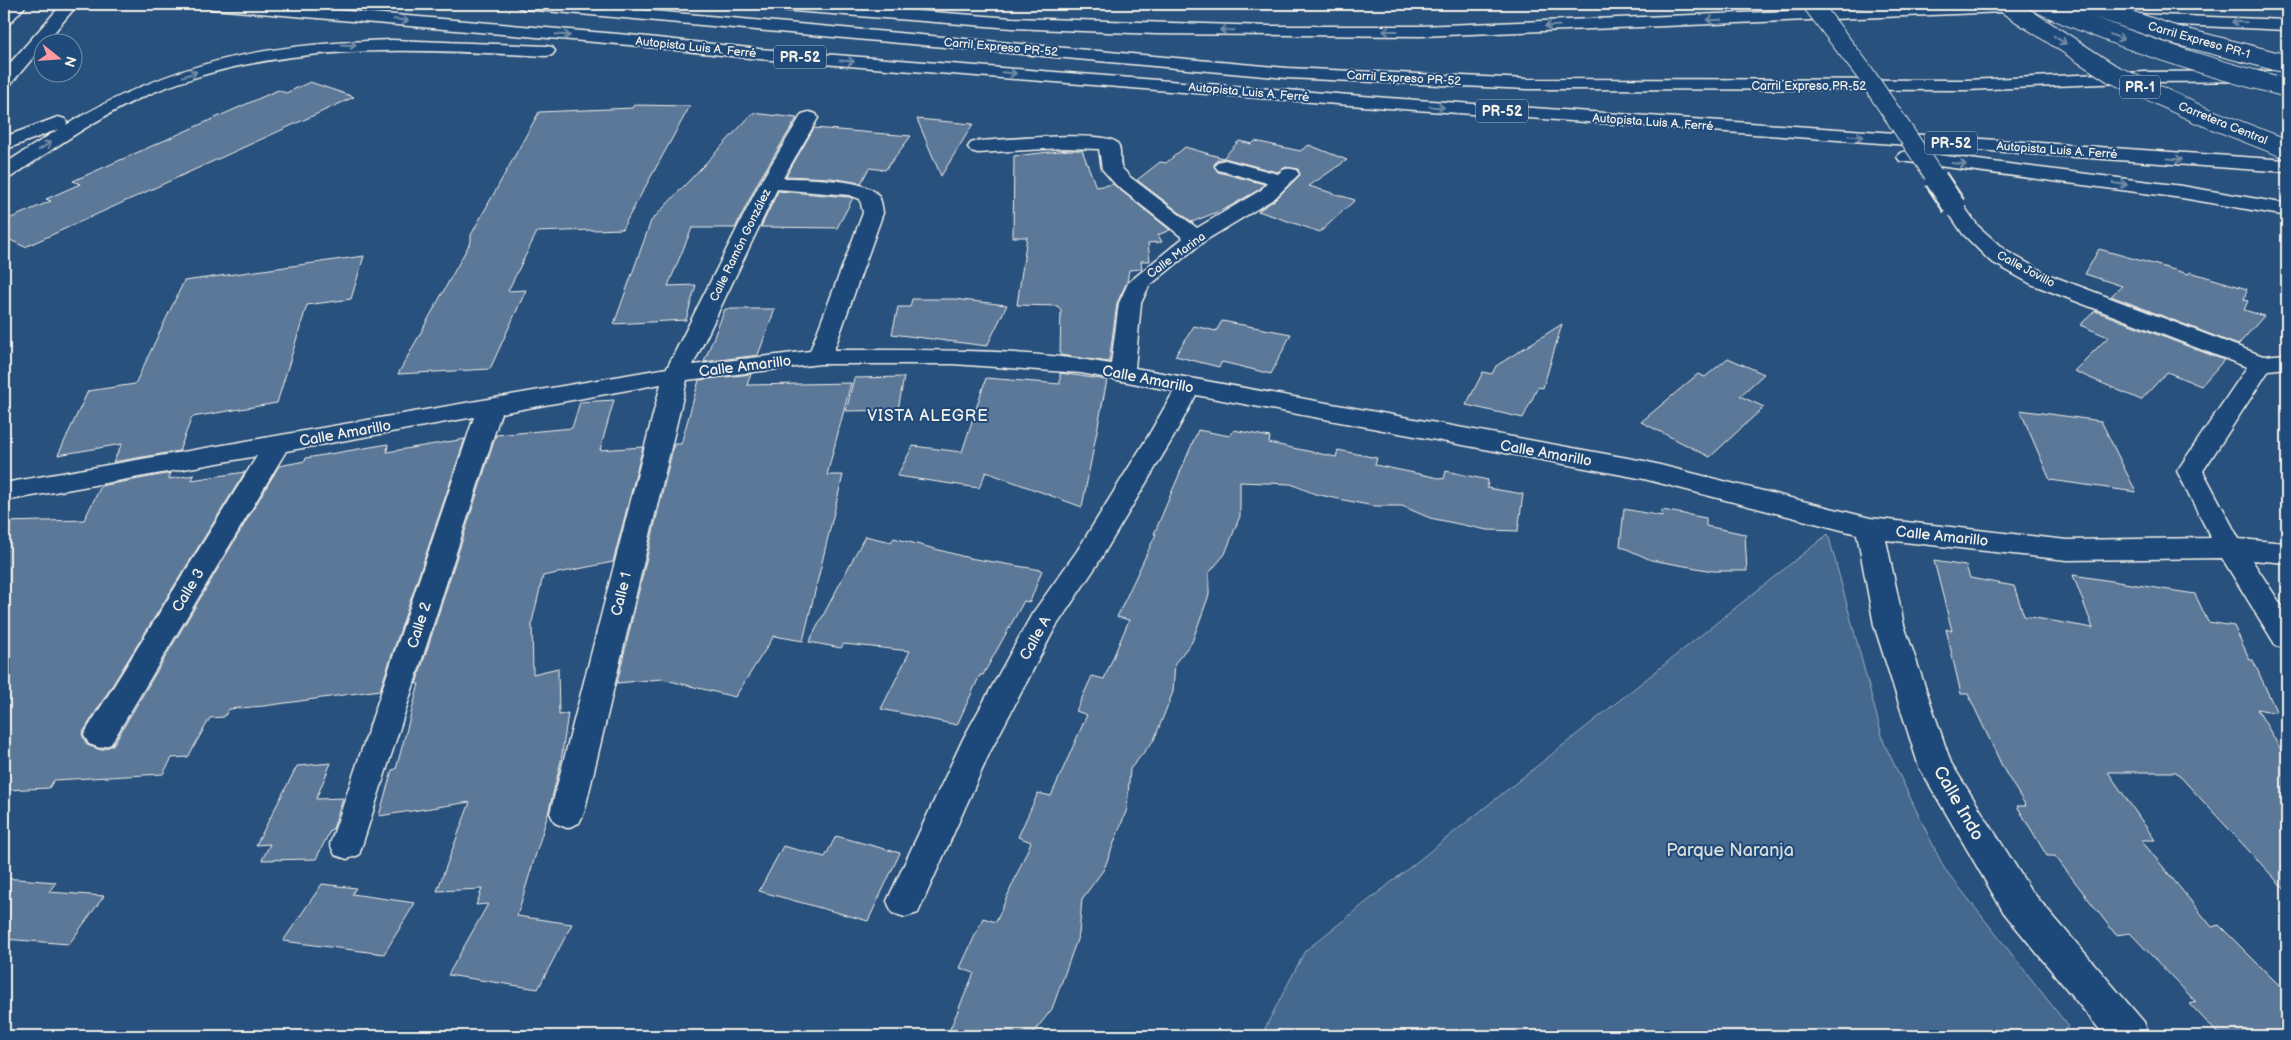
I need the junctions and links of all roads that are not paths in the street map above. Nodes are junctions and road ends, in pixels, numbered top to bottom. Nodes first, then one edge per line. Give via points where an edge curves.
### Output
1 (19, 4) edge
2 (70, 4) edge
3 (213, 4) edge
4 (524, 4) edge
5 (768, 4) edge
6 (1812, 4) edge
7 (2005, 4) edge
8 (2040, 4) edge
9 (2078, 4) edge
10 (2083, 4) edge
11 (1862, 14) junction
12 (4, 20) edge
13 (2287, 25) edge
14 (567, 52) dead end
15 (596, 54) dead end
16 (759, 54) junction
17 (2287, 64) edge
18 (2287, 76) edge
19 (4, 81) edge
20 (2287, 88) edge
21 (140, 92) junction
22 (809, 118) dead end
23 (1615, 119) junction
24 (4, 144) edge
25 (978, 147) dead end
26 (2287, 149) edge
27 (1224, 166) dead end
28 (2287, 166) edge
29 (4, 173) edge
30 (770, 183) junction
31 (2287, 210) edge
32 (1196, 238) junction
33 (820, 357) junction
34 (2287, 361) edge
35 (2261, 364) junction
36 (1122, 373) junction
37 (676, 374) junction
38 (1188, 387) junction
39 (490, 407) junction
40 (276, 446) junction
41 (6, 494) edge
42 (1870, 528) junction
43 (2230, 548) junction
44 (2287, 553) edge
45 (2287, 638) edge
46 (100, 735) dead end
47 (567, 813) dead end
48 (347, 844) dead end
49 (905, 901) dead end
50 (2130, 1036) edge

1 - 12 main road
2 - 19 main road
3 -> 16 main road, Autopista Luis A. Ferré / PR-52
4 - 18 main road, Carril Expreso PR-52 via 1287,72 1528,84 1967,85 2146,76
11 -> 5 main road via 1420,31 1267,31 1012,23
6 - 35 main road, Calle Jovillo, bridge via 1864,72 1970,230 1998,256 2039,279
7 -> 26 main road, Carretera Central / PR-1, bridge via 2109,72 2164,99
8 -> 20 main road, bridge via 2082,24 2166,55
9 - 11 main road
10 - 17 main road, Carril Expreso PR-1, bridge via 2171,34
13 -> 11 main road via 2054,16
21 -> 14 main road via 245,58 337,45 460,46
15 - 16 main road
16 -> 23 main road, Autopista Luis A. Ferré / PR-52
21 - 24 main road
29 -> 21 main road
22 - 30 main road, Calle Ramón González
23 -> 28 main road, Autopista Luis A. Ferré / PR-52
23 -> 31 main road via 2182,192
25 - 32 main road via 1103,143 1109,146 1112,169 1122,181
27 - 32 main road, Calle Marina via 1285,177 1268,194
30 - 33 main road via 840,188 866,194 872,202 873,213
30 - 37 main road, Calle Ramón González
32 - 36 main road, Calle Marina via 1139,283 1130,303
33 - 36 main road, Calle Amarillo via 953,356 1081,366
33 - 37 main road, Calle Amarillo
34 - 35 main road
35 - 43 main road via 2190,471
36 - 38 main road, Calle Amarillo
37 - 39 main road, Calle Amarillo
37 - 47 main road, Calle 1
38 - 42 main road, Calle Amarillo via 1644,470
38 - 49 main road, Calle A via 1087,558 1043,622 975,749
39 - 40 main road, Calle Amarillo
39 - 48 main road, Calle 2
40 - 41 main road, Calle Amarillo
40 - 46 main road, Calle 3
42 - 43 main road, Calle Amarillo via 2068,550
42 - 50 main road, Calle Indo via 1889,626 1936,767 2017,901
43 - 44 main road, Calle Amarillo
43 - 45 main road

